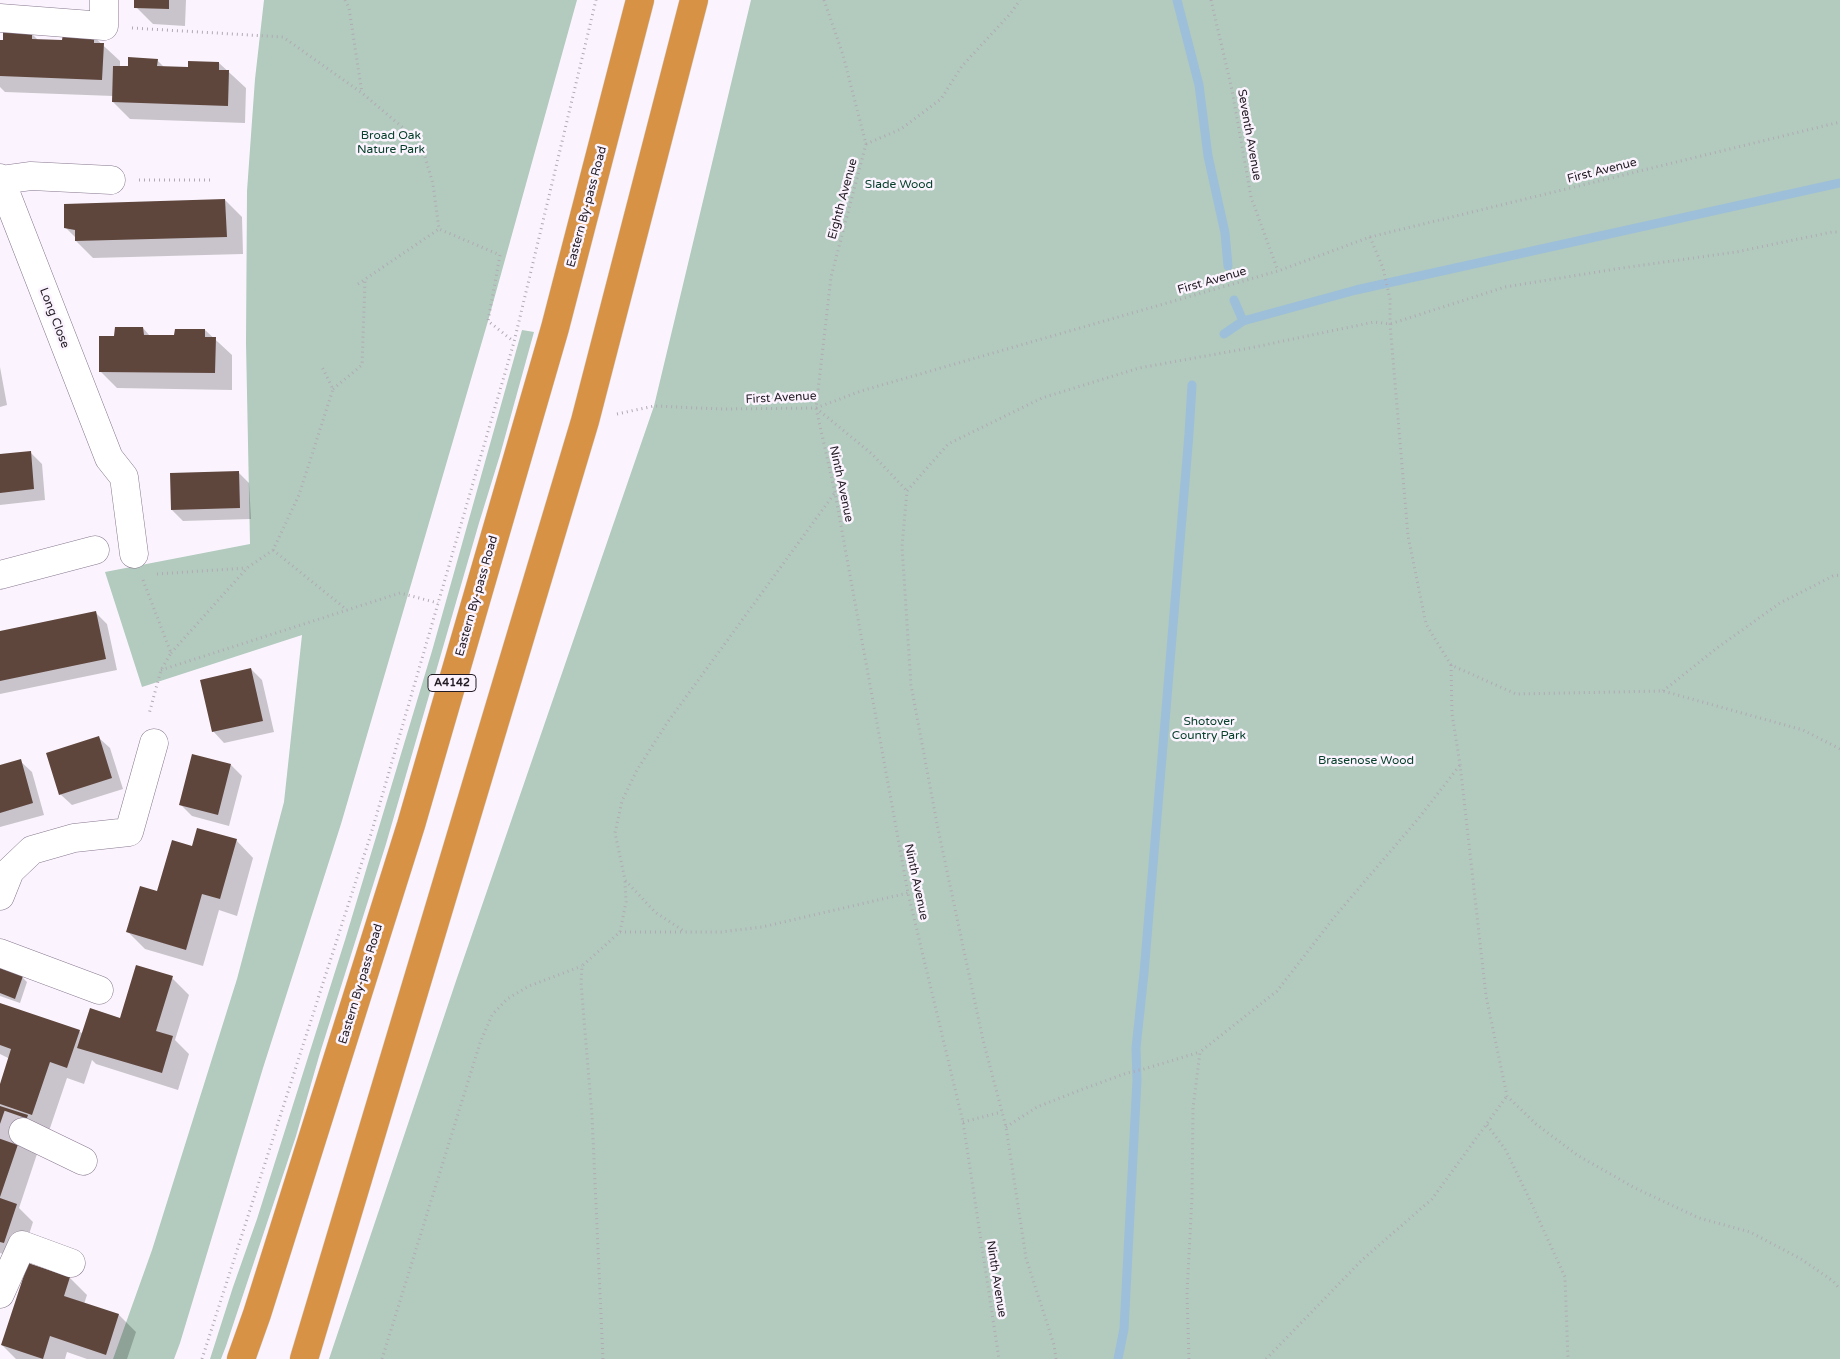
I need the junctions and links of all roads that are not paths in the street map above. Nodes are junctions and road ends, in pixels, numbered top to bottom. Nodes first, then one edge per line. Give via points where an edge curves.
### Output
1 (640, 0) edge
2 (694, 0) edge
3 (104, 13) edge
4 (0, 18) edge
5 (0, 179) edge
6 (111, 180) road end
7 (95, 550) dead end
8 (138, 564) road end
9 (0, 576) edge
10 (151, 732) road end
11 (0, 896) edge
12 (0, 953) edge
13 (99, 990) dead end
14 (22, 1132) tunnel mouth
15 (83, 1161) dead end
16 (72, 1263) dead end
17 (0, 1294) edge
18 (241, 1359) edge
19 (304, 1359) edge

1 - 18 highway, Eastern By-pass Road / A4142 via 555,328 414,816
2 - 19 highway via 585,421
3 - 4 street
5 - 6 street via 31,176
5 - 8 street, Long Close via 109,458 124,477
7 - 9 street
10 - 11 street via 128,832 74,838 32,850 10,871
12 - 13 street
14 - 15 street
16 - 17 street via 22,1245

